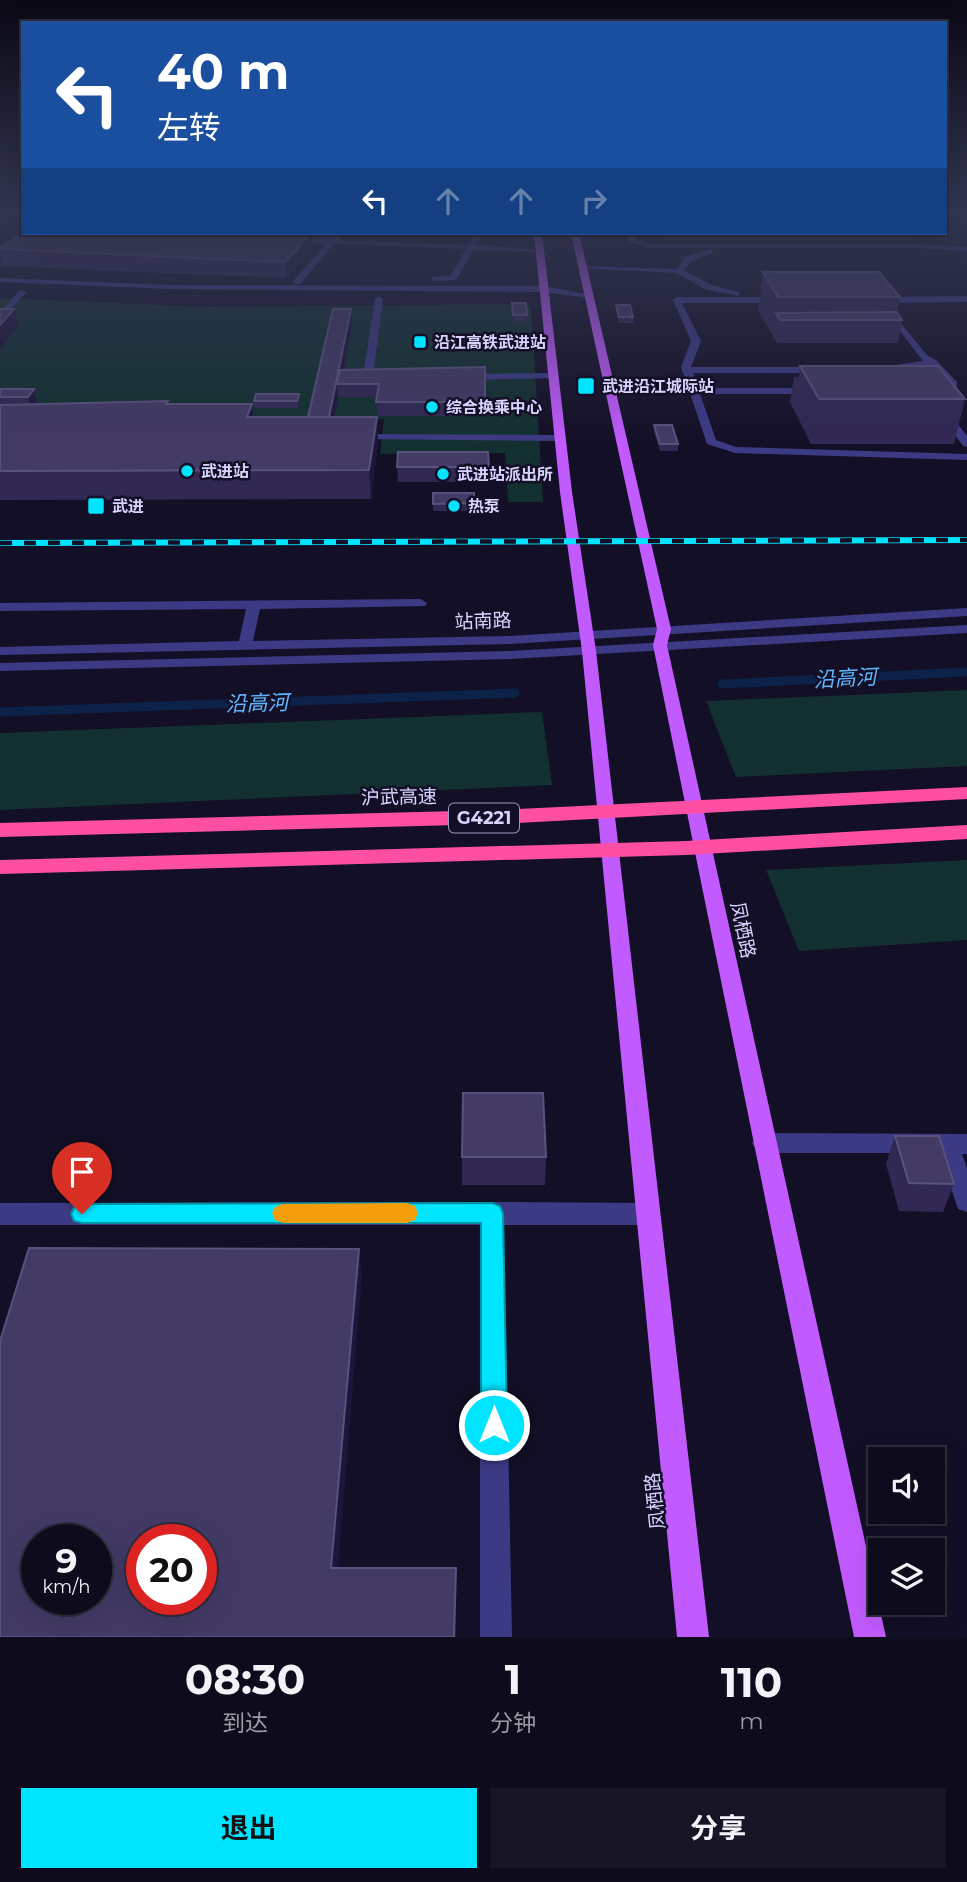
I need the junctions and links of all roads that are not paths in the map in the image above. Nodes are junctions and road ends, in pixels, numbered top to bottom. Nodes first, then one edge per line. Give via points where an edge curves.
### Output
1 (351, 290) edge
2 (544, 290) edge
3 (555, 290) edge
4 (587, 290) edge
5 (687, 290) edge
6 (723, 290) edge
7 (0, 291) edge
8 (23, 292) junction
9 (36, 293) dead end
10 (279, 293) dead end
11 (76, 294) dead end
12 (544, 294) junction
13 (234, 298) dead end
14 (365, 299) dead end
15 (379, 299) junction
16 (967, 299) edge
17 (691, 300) junction
18 (867, 300) edge
19 (879, 300) junction
20 (0, 317) edge
21 (933, 362) junction
22 (868, 369) edge
23 (832, 370) edge
24 (553, 376) junction
25 (398, 377) edge
26 (450, 377) edge
27 (690, 380) junction
28 (607, 382) junction
29 (828, 391) edge
30 (360, 437) edge
31 (560, 438) junction
32 (967, 444) edge
33 (967, 457) edge
34 (420, 603) dead end
35 (254, 604) junction
36 (0, 607) edge
37 (967, 612) edge
38 (967, 629) edge
39 (662, 637) junction
40 (587, 643) junction
41 (245, 645) junction
42 (0, 650) edge
43 (0, 667) edge
44 (967, 793) edge
45 (0, 830) edge
46 (967, 832) edge
47 (0, 867) edge
48 (764, 1143) junction
49 (957, 1144) edge
50 (967, 1202) edge
51 (492, 1213) junction
52 (0, 1214) edge
53 (646, 1214) junction
54 (496, 1637) edge
55 (693, 1637) edge
56 (870, 1637) edge

1 - 12 street
2 - 12 main road, 凤栖路
3 - 12 street
4 - 28 main road, 凤栖路
5 - 17 street
6 - 17 street via 791,300
7 - 8 street
8 - 9 street
8 - 20 street
10 - 12 street
11 - 13 street
12 - 15 street
12 - 24 main road, 凤栖路
14 - 15 street
15 - 25 street via 369,369 376,375
16 - 19 street
17 - 27 street via 677,300 696,341
18 - 19 street
19 - 21 street via 924,357
21 - 22 street
21 - 32 street via 953,384 920,389
23 - 27 street
24 - 26 street
24 - 31 main road, 凤栖路
27 - 28 street
27 - 29 street
27 - 33 street via 710,442 717,447
28 - 39 main road, 凤栖路
30 - 31 street
31 - 40 main road, 凤栖路
34 - 35 street
35 - 36 street
35 - 41 street
37 - 39 street, 站南路
38 - 39 street, 站南路
39 - 40 street, 站南路
39 - 48 main road, 凤栖路
40 - 41 street, 站南路
40 - 43 street, 站南路
40 - 53 main road, 凤栖路
41 - 42 street, 站南路
44 - 45 highway, 沪武高速 / G4221 via 497,817
46 - 47 highway, G4221 via 686,848
48 - 49 street
48 - 56 main road, 凤栖路
49 - 50 street
51 - 52 street
51 - 53 street
51 - 54 street
53 - 55 main road, 凤栖路

